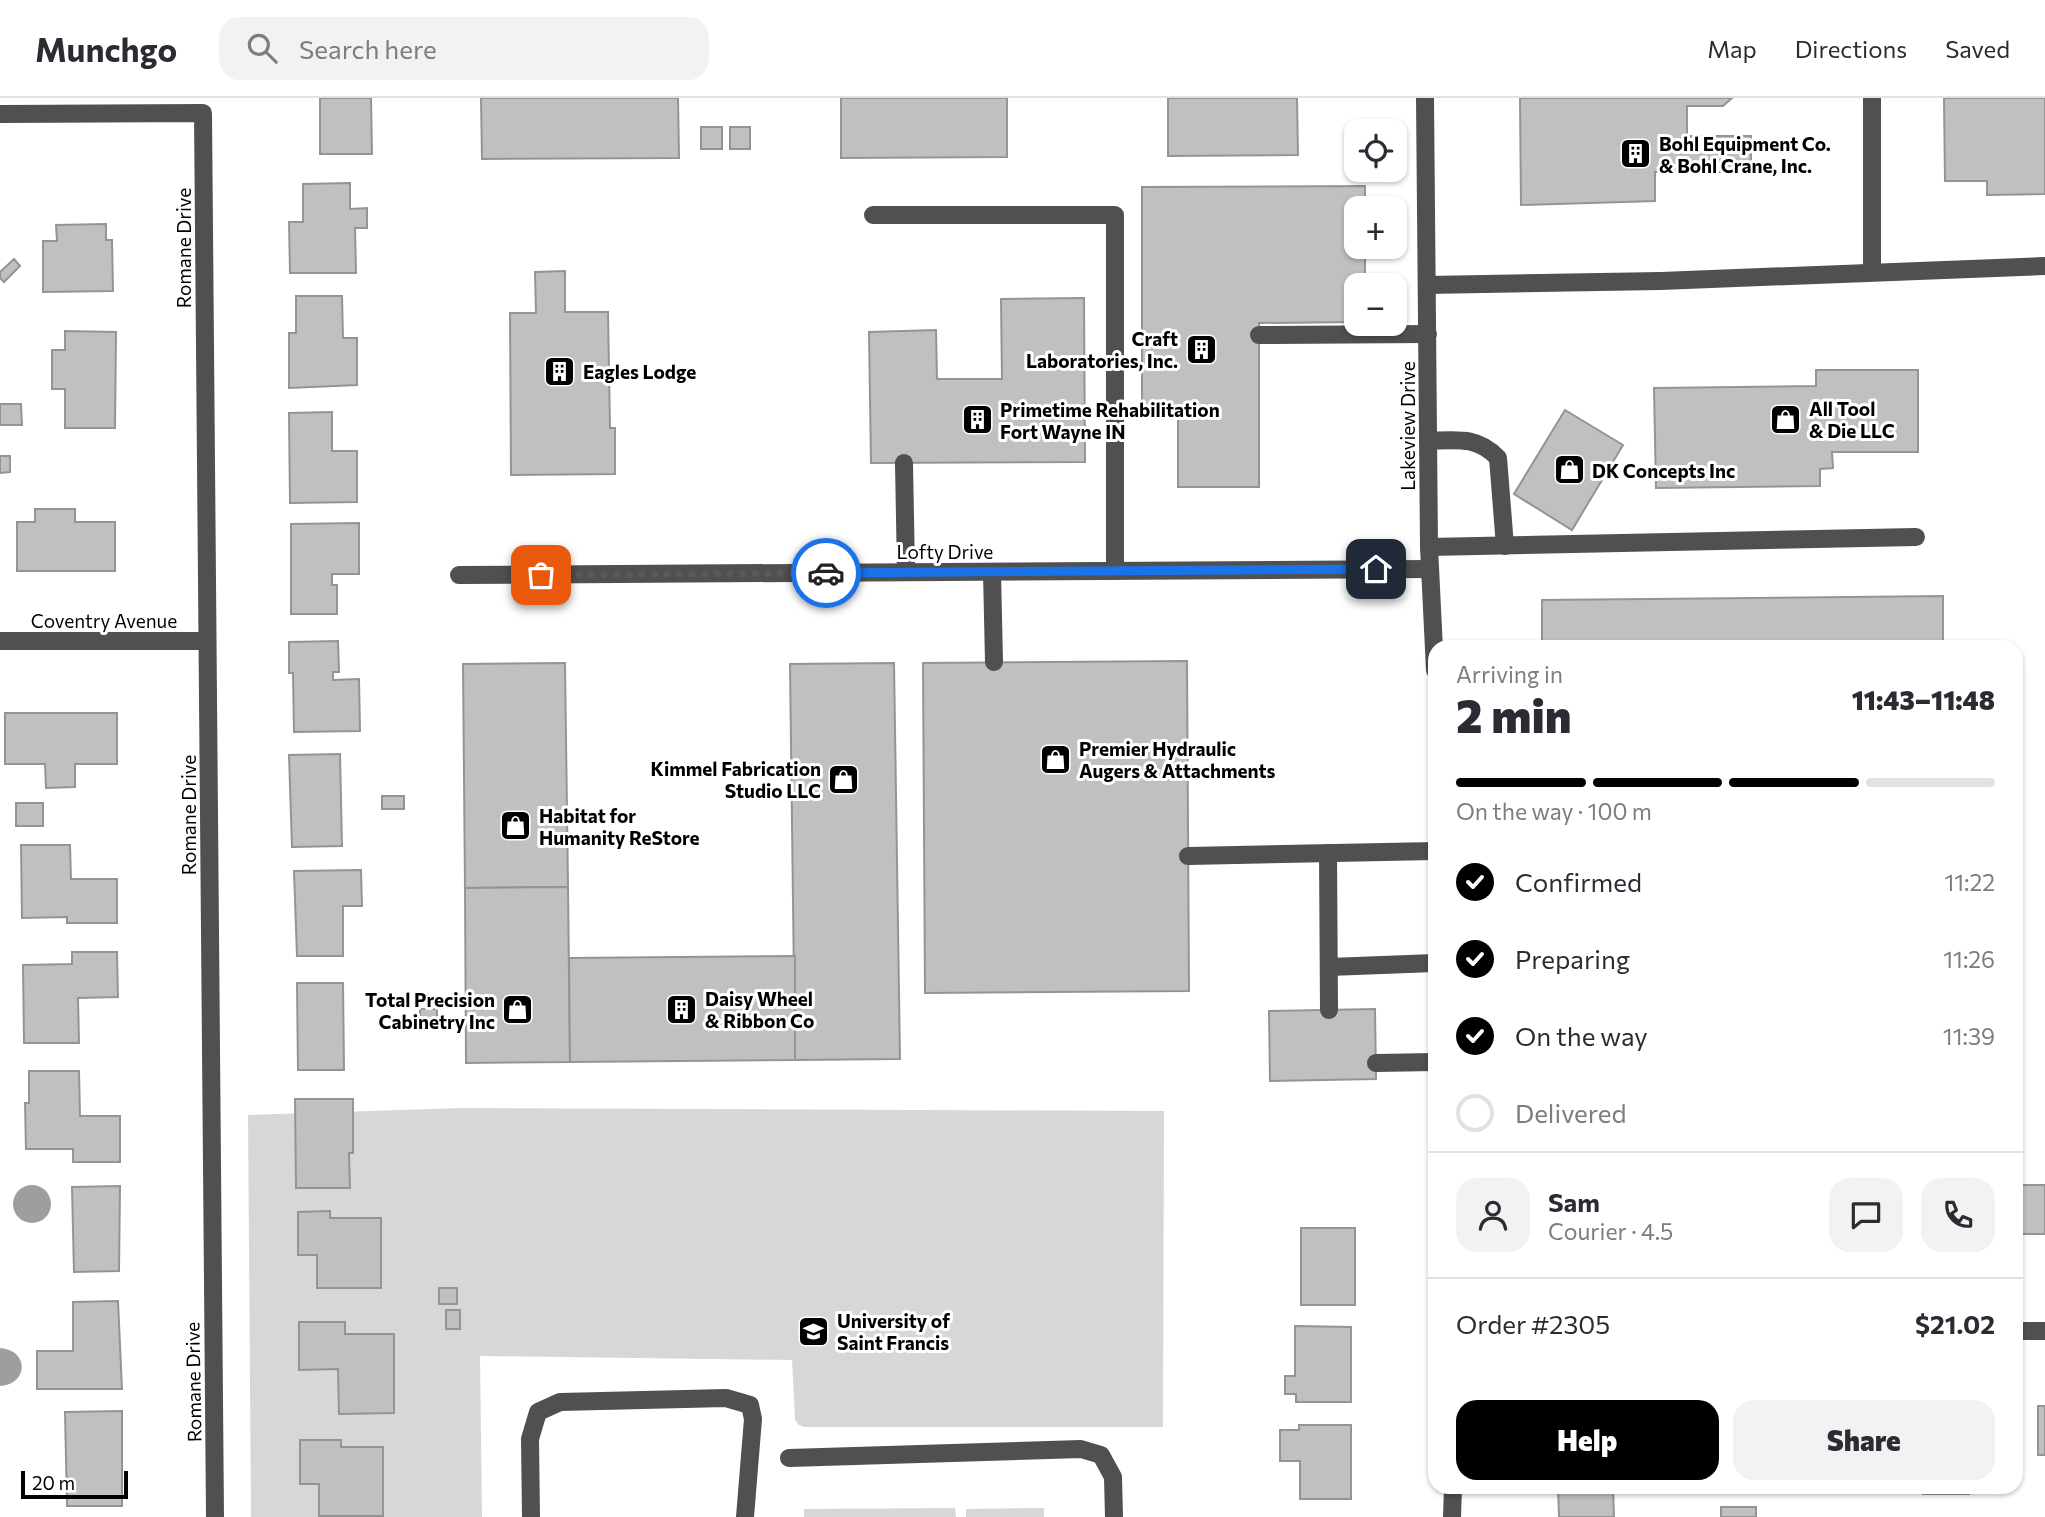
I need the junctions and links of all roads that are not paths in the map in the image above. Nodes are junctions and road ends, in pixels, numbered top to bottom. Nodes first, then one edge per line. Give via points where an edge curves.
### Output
1 (1426, 98) edge
2 (1872, 98) edge
3 (0, 114) edge
4 (873, 215) dead end
5 (2045, 265) edge
6 (1872, 272) junction
7 (1427, 285) junction
8 (1428, 334) junction
9 (1259, 335) dead end
10 (1428, 441) junction
11 (904, 463) dead end
12 (1916, 537) dead end
13 (1505, 545) junction
14 (1429, 547) junction
15 (1430, 569) junction
16 (1115, 570) junction
17 (906, 572) junction
18 (992, 572) junction
19 (459, 575) dead end
20 (1434, 640) edge
21 (0, 641) edge
22 (208, 641) junction
23 (994, 662) dead end
24 (1428, 851) edge
25 (1328, 853) junction
26 (1188, 856) dead end
27 (1428, 963) edge
28 (1329, 967) junction
29 (1329, 1010) dead end
30 (1428, 1062) edge
31 (1376, 1063) dead end
32 (2023, 1331) edge
33 (2045, 1331) edge
34 (789, 1458) dead end
35 (1453, 1494) edge
36 (215, 1517) edge
37 (531, 1517) edge
38 (745, 1517) edge
39 (1114, 1517) edge
40 (1452, 1517) edge

1 - 7 street, Lakeview Drive
2 - 6 street
3 - 22 street, Romane Drive via 202,113
4 - 16 street via 1115,215
5 - 6 street
6 - 7 street
7 - 8 street, Lakeview Drive
8 - 9 street
8 - 10 street, Lakeview Drive
10 - 13 street via 1473,441 1498,458
10 - 14 street, Lakeview Drive
11 - 17 street
12 - 13 street
13 - 14 street
14 - 15 street, Lakeview Drive
15 - 16 street, Lofty Drive
15 - 20 street, Lakeview Drive
16 - 18 street, Lofty Drive
17 - 18 street, Lofty Drive
17 - 19 street, Lofty Drive
18 - 23 street
21 - 22 street, Coventry Avenue
22 - 36 street, Romane Drive
24 - 25 street
25 - 26 street
25 - 28 street
27 - 28 street
28 - 29 street
30 - 31 street
32 - 33 street
34 - 39 street via 1081,1449 1101,1455 1113,1477
35 - 40 street
37 - 38 street via 530,1438 538,1412 560,1402 726,1398 751,1405

